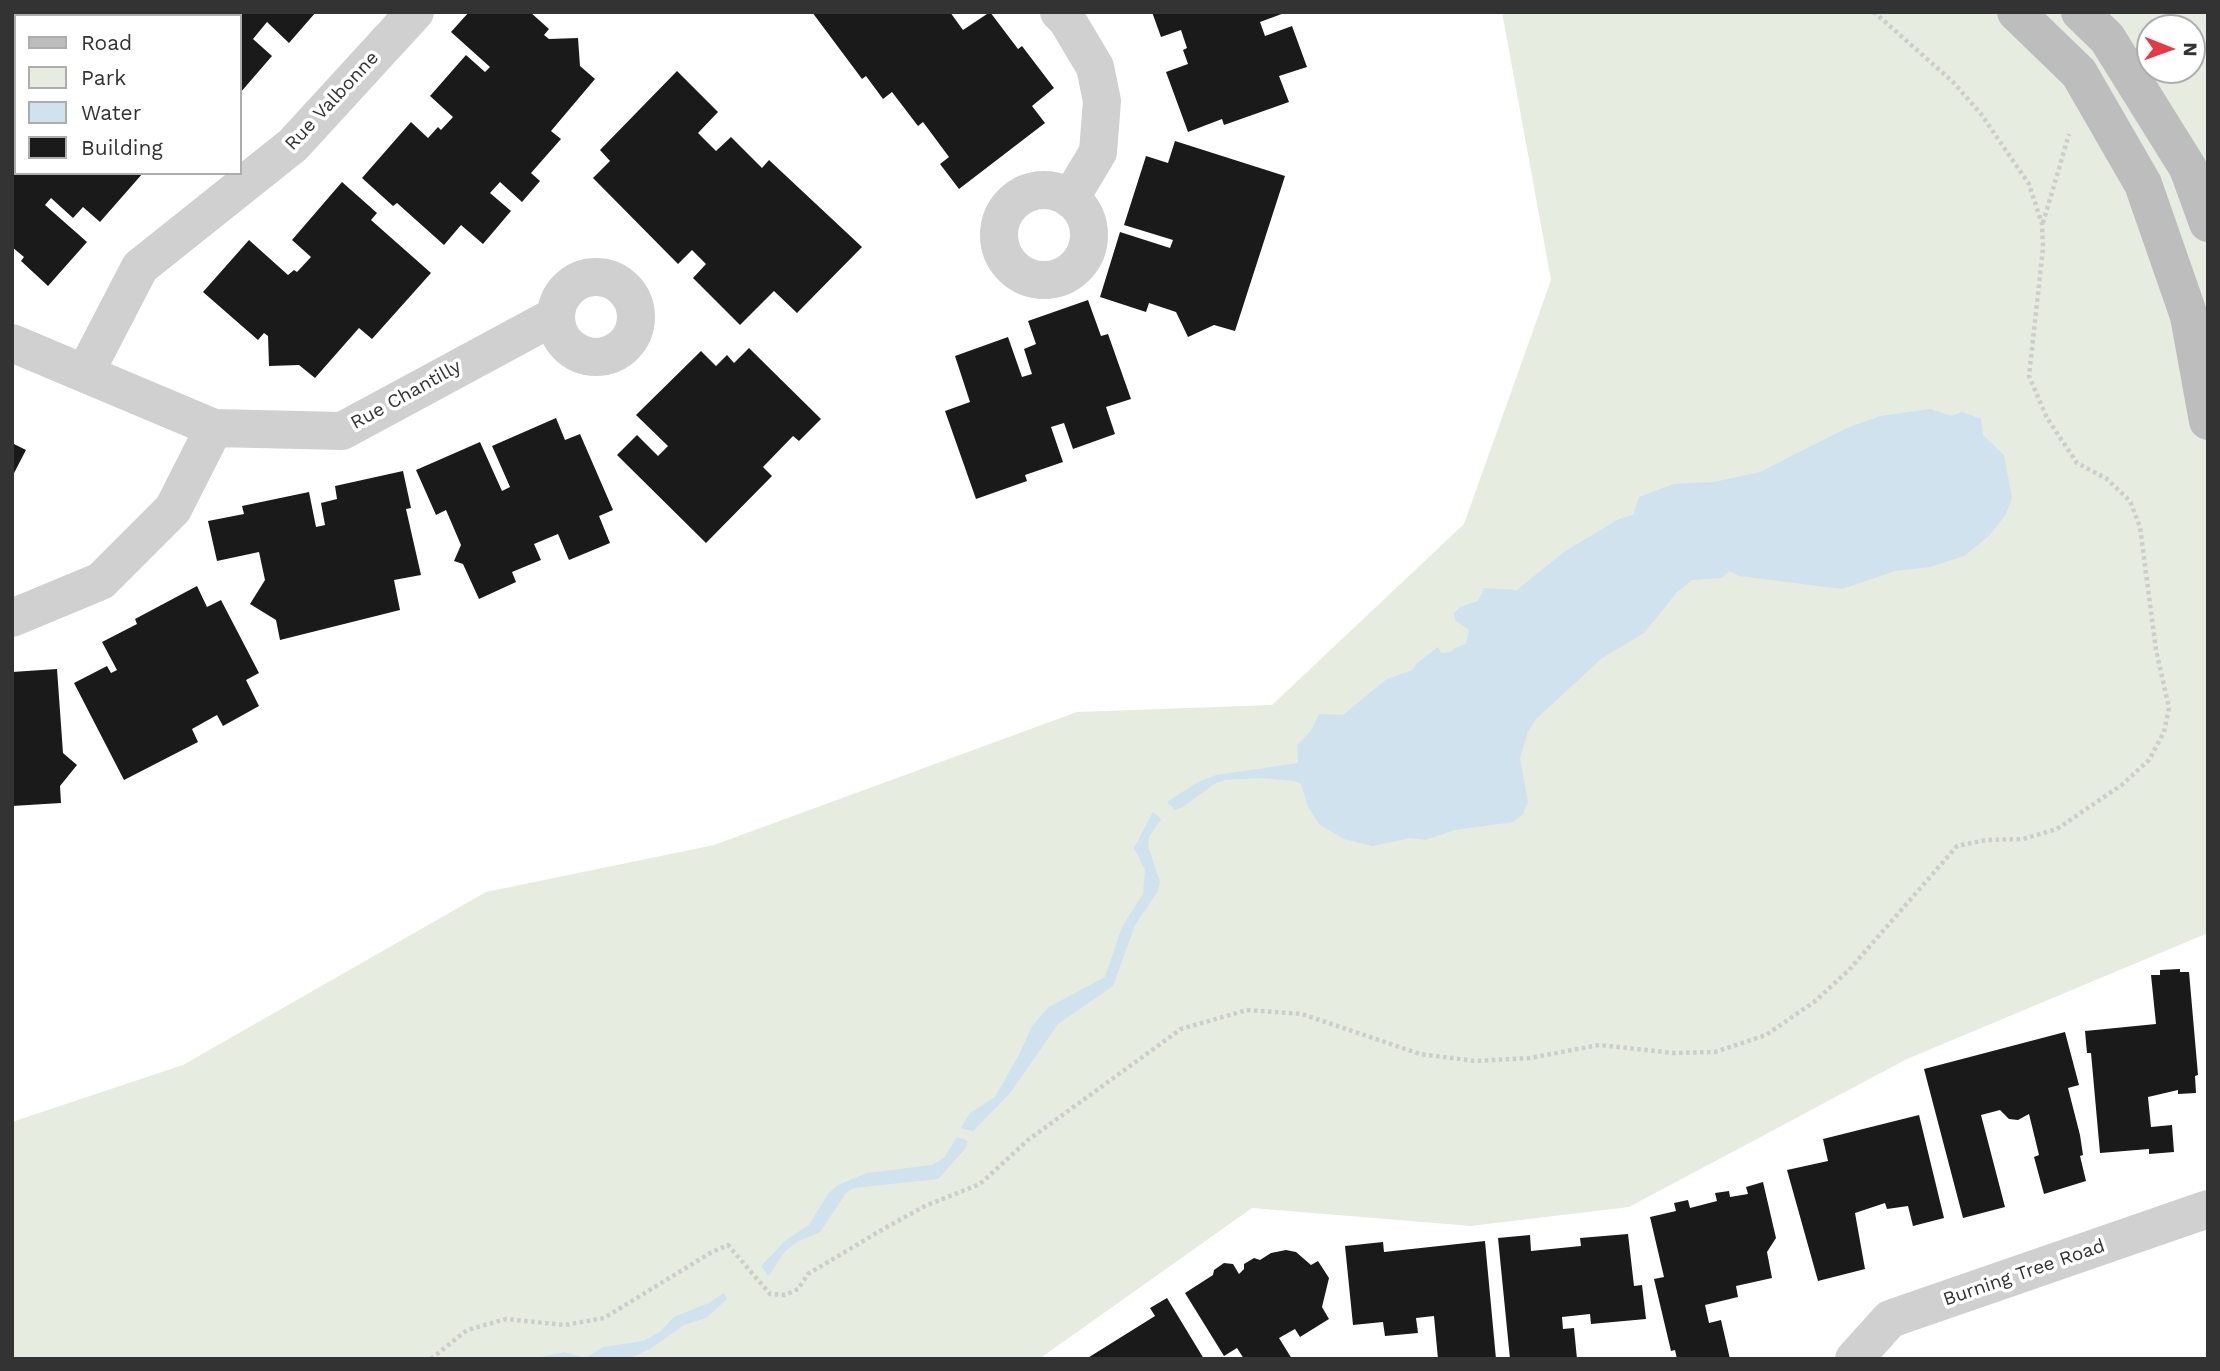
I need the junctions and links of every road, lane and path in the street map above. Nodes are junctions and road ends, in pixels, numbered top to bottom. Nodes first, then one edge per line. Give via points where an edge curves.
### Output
1 (415, 12) edge
2 (1059, 12) edge
3 (1874, 12) edge
4 (2016, 12) edge
5 (2093, 25) edge
6 (2079, 73) junction
7 (1070, 199) dead end
8 (2208, 223) edge
9 (2042, 224) junction
10 (555, 316) dead end
11 (12, 343) edge
12 (85, 373) junction
13 (2208, 421) edge
14 (214, 428) junction
15 (12, 618) edge
16 (2208, 1209) edge
17 (430, 1359) edge
18 (1854, 1359) edge

1 - 12 street, Rue Valbonne via 293,145 140,267
2 - 7 street via 1095,67 1102,101 1098,152
3 - 9 path via 1953,82 1981,114 2029,184
4 - 6 street
5 - 6 street
5 - 8 street via 2188,168
6 - 9 path via 2066,153
6 - 13 street via 2143,184 2189,316
9 - 17 path via 2029,376 2047,418 2077,463 2107,479 2130,502 2140,527 2157,661 2169,708 2164,732 2149,760 2123,784 2057,829 2023,839 1957,846 1849,970 1815,1002 1766,1035 1715,1052 1599,1045 1530,1058 1475,1061 1420,1054 1302,1014 1247,1010 1211,1018 1181,1029 1152,1049 1028,1140 981,1184 885,1228 808,1274 798,1289 785,1295 770,1294 728,1245 604,1318 565,1325 506,1319 467,1330
10 - 14 street, Rue Chantilly via 342,431
11 - 12 street, Rue Chantilly
12 - 14 street, Rue Chantilly
14 - 15 street via 173,509 101,581
16 - 18 street, Burning Tree Road via 1890,1319

